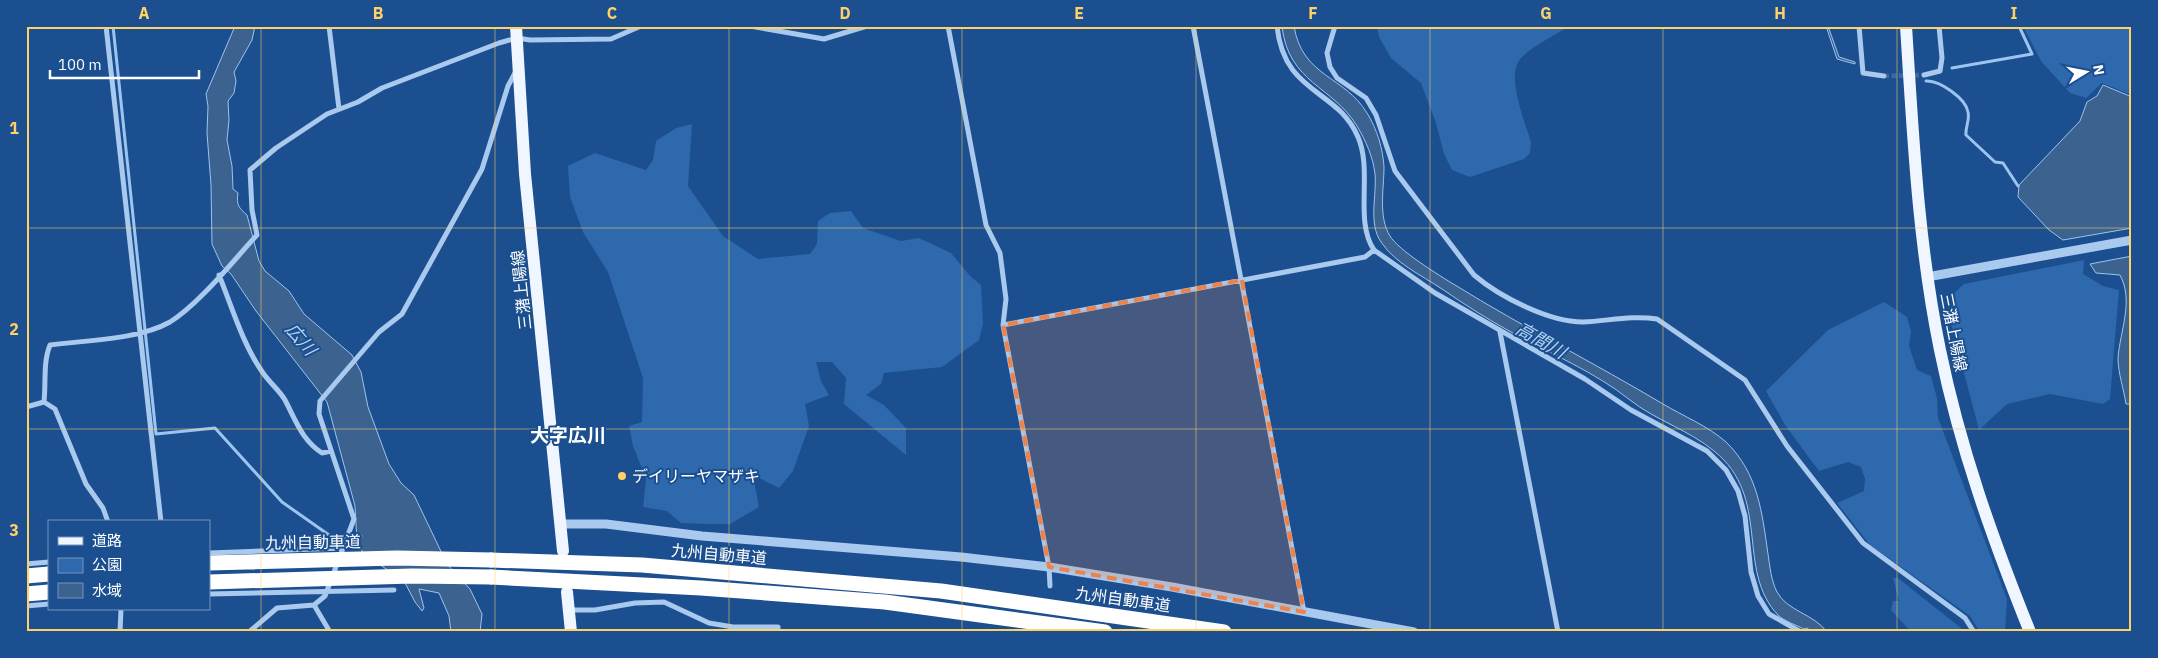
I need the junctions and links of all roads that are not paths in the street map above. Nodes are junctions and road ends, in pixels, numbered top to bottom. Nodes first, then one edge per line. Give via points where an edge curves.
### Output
1 (106, 26) edge
2 (329, 26) edge
3 (641, 26) edge
4 (750, 26) edge
5 (867, 26) edge
6 (948, 26) edge
7 (1193, 26) edge
8 (1277, 26) edge
9 (1335, 26) edge
10 (1859, 26) edge
11 (1906, 26) edge
12 (1939, 26) edge
13 (517, 32) edge
14 (520, 64) junction
15 (1924, 75) tunnel mouth
16 (1884, 76) tunnel mouth
17 (339, 108) junction
18 (2132, 240) edge
19 (1374, 250) junction
20 (220, 274) junction
21 (1927, 276) junction
22 (1242, 280) junction
23 (1003, 326) junction
24 (1500, 332) junction
25 (140, 333) junction
26 (44, 402) junction
27 (26, 407) edge
28 (331, 451) junction
29 (107, 520) edge
30 (161, 520) edge
31 (560, 524) junction
32 (344, 548) junction
33 (563, 551) dead end
34 (210, 553) edge
35 (48, 562) edge
36 (210, 563) edge
37 (26, 564) edge
38 (1049, 567) junction
39 (48, 574) edge
40 (26, 576) edge
41 (210, 582) edge
42 (1050, 586) dead end
43 (394, 590) dead end
44 (327, 591) junction
45 (48, 592) edge
46 (567, 592) dead end
47 (26, 594) edge
48 (210, 594) edge
49 (48, 604) edge
50 (314, 605) junction
51 (26, 606) edge
52 (121, 610) edge
53 (569, 610) junction
54 (1304, 612) junction
55 (120, 632) edge
56 (249, 632) edge
57 (330, 632) edge
58 (571, 632) edge
59 (778, 632) edge
60 (1105, 632) edge
61 (1224, 632) edge
62 (1414, 632) edge
63 (1558, 632) edge
64 (1801, 632) edge
65 (1974, 632) edge
66 (2030, 632) edge

1 - 25 street
2 - 17 street
3 - 13 street via 611,38 530,40
4 - 5 street via 824,39
6 - 23 street via 986,225 1000,253 1006,299
7 - 22 street
8 - 19 street via 1278,42 1294,74 1341,112 1358,137 1365,174 1365,223 1368,242
9 - 65 street via 1328,53 1330,67 1337,78 1366,98 1376,115 1396,171 1474,276 1489,288 1564,321 1657,319 1745,380 1787,446 1863,543 1965,618
10 - 16 street via 1863,73
11 - 21 main road, 三潴上陽線 via 1917,203
12 - 15 street via 1940,71
13 - 14 main road, 三潴上陽線
13 - 17 street via 499,43
14 - 28 street via 508,86 482,169 402,314 379,332 320,401 319,414
14 - 31 main road, 三潴上陽線 via 525,174
17 - 20 street via 276,148 250,170 257,235
18 - 21 street
19 - 22 street via 1365,257
19 - 24 street via 1434,293
20 - 25 street via 182,313 169,322
20 - 28 street via 263,373 284,398 309,445 322,453
21 - 66 main road, 三潴上陽線 via 1940,351 1974,482
22 - 23 street
22 - 54 street
23 - 38 street
24 - 63 street
24 - 64 street via 1706,451 1726,470 1738,491 1745,516 1751,572 1758,596 1769,614
25 - 26 street via 50,345 46,356
25 - 30 street
26 - 27 street
26 - 29 street via 55,409 86,484
28 - 32 street via 354,519
31 - 33 main road, 三潴上陽線
31 - 38 street via 606,524 702,536
32 - 34 street
32 - 44 street
35 - 37 street
36 - 61 highway, 九州自動車道, bridge via 398,558 642,565 941,590
38 - 42 street
38 - 54 street
39 - 40 highway
41 - 60 highway, bridge via 412,576 701,588 876,601
43 - 44 street
44 - 48 street
44 - 50 street
45 - 47 highway
46 - 53 main road
49 - 51 street
50 - 56 street via 278,608
50 - 57 street
52 - 55 street
53 - 58 main road
53 - 59 street via 664,602 710,623 733,627 778,627
54 - 62 street

